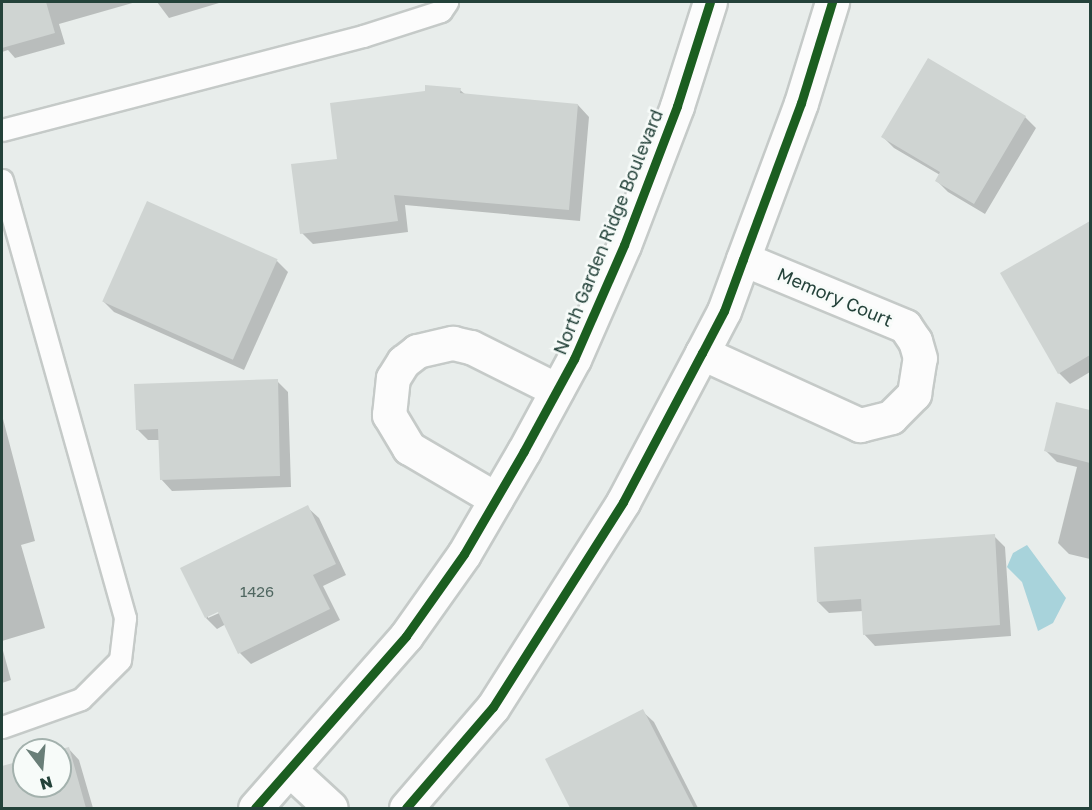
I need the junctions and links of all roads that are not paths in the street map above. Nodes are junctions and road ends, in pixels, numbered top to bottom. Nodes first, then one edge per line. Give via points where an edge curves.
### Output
1 (447, 2) edge
2 (710, 2) edge
3 (832, 2) edge
4 (2, 130) edge
5 (2, 180) edge
6 (743, 259) junction
7 (702, 353) junction
8 (557, 390) junction
9 (496, 499) junction
10 (2, 727) edge
11 (291, 771) junction
12 (255, 808) edge
13 (331, 808) edge
14 (406, 808) edge

1 - 4 lane via 441,11 363,36
2 - 8 main road, North Garden Ridge Boulevard via 677,106 624,245
3 - 6 main road via 801,103
5 - 10 lane via 124,618 120,660 81,699
6 - 7 main road via 724,311
6 - 7 main road, Memory Court via 905,326 915,340 920,358 914,394 891,417 860,425
7 - 14 main road via 623,502 493,707
8 - 9 main road, North Garden Ridge Boulevard
8 - 9 main road via 471,347 453,343 417,351 403,362 393,378 389,415 409,448
9 - 11 main road, North Garden Ridge Boulevard via 464,554 406,636
11 - 12 main road, North Garden Ridge Boulevard
11 - 13 main road

